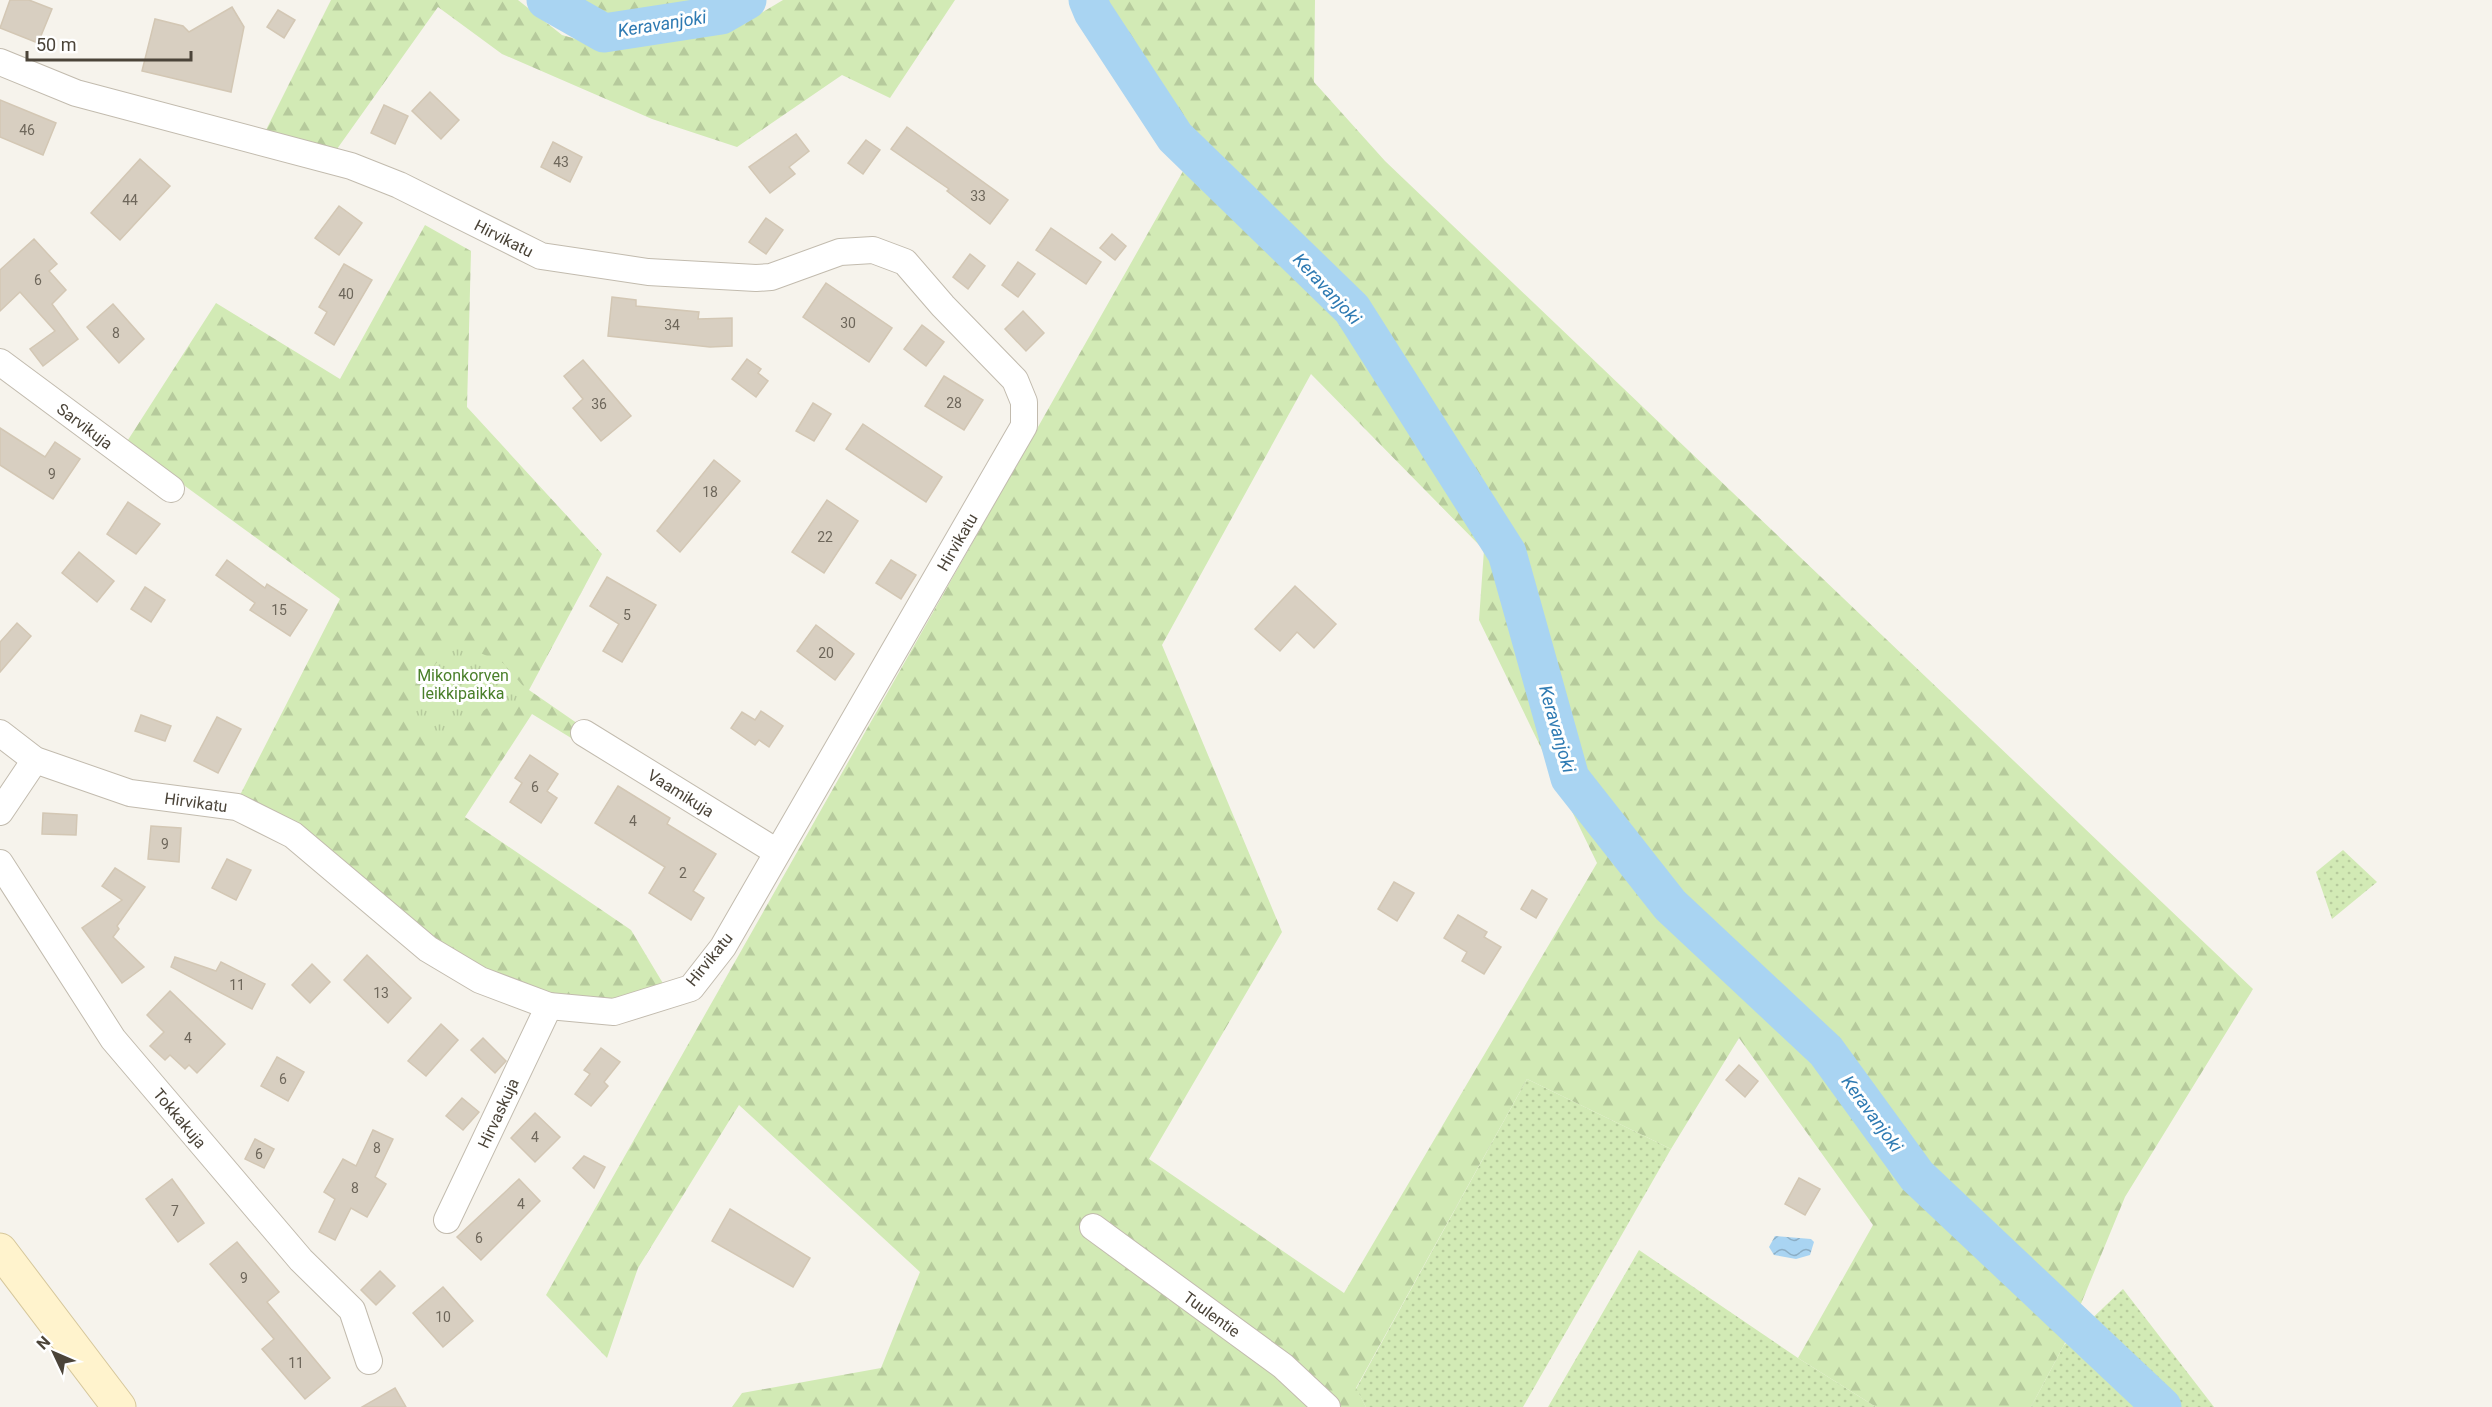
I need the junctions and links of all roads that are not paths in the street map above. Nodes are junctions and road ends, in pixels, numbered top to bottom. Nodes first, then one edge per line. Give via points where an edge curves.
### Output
1 (0, 63) edge
2 (0, 362) edge
3 (171, 489) dead end
4 (0, 733) edge
5 (584, 733) dead end
6 (35, 760) junction
7 (0, 812) edge
8 (777, 852) junction
9 (0, 863) edge
10 (549, 1006) junction
11 (447, 1220) dead end
12 (1093, 1227) dead end
13 (0, 1250) edge
14 (369, 1361) dead end
15 (119, 1407) edge
16 (1327, 1407) edge

1 - 8 street, Hirvikatu via 76,93 351,166 399,185 541,256 648,272 756,278 771,277 840,252 873,250 905,262 1015,380 1024,402 1024,426
2 - 3 street, Sarvikuja
4 - 6 street, Hirvikatu
5 - 8 street, Vaamikuja
6 - 7 street
6 - 10 street, Hirvikatu via 130,793 237,807 293,835 428,949 480,980
8 - 10 street, Hirvikatu via 723,947 691,987 614,1012
9 - 14 street, Tokkakuja via 113,1039 301,1260 352,1310
10 - 11 street, Hirvaskuja
12 - 16 street, Tuulentie via 1283,1366
13 - 15 main road

